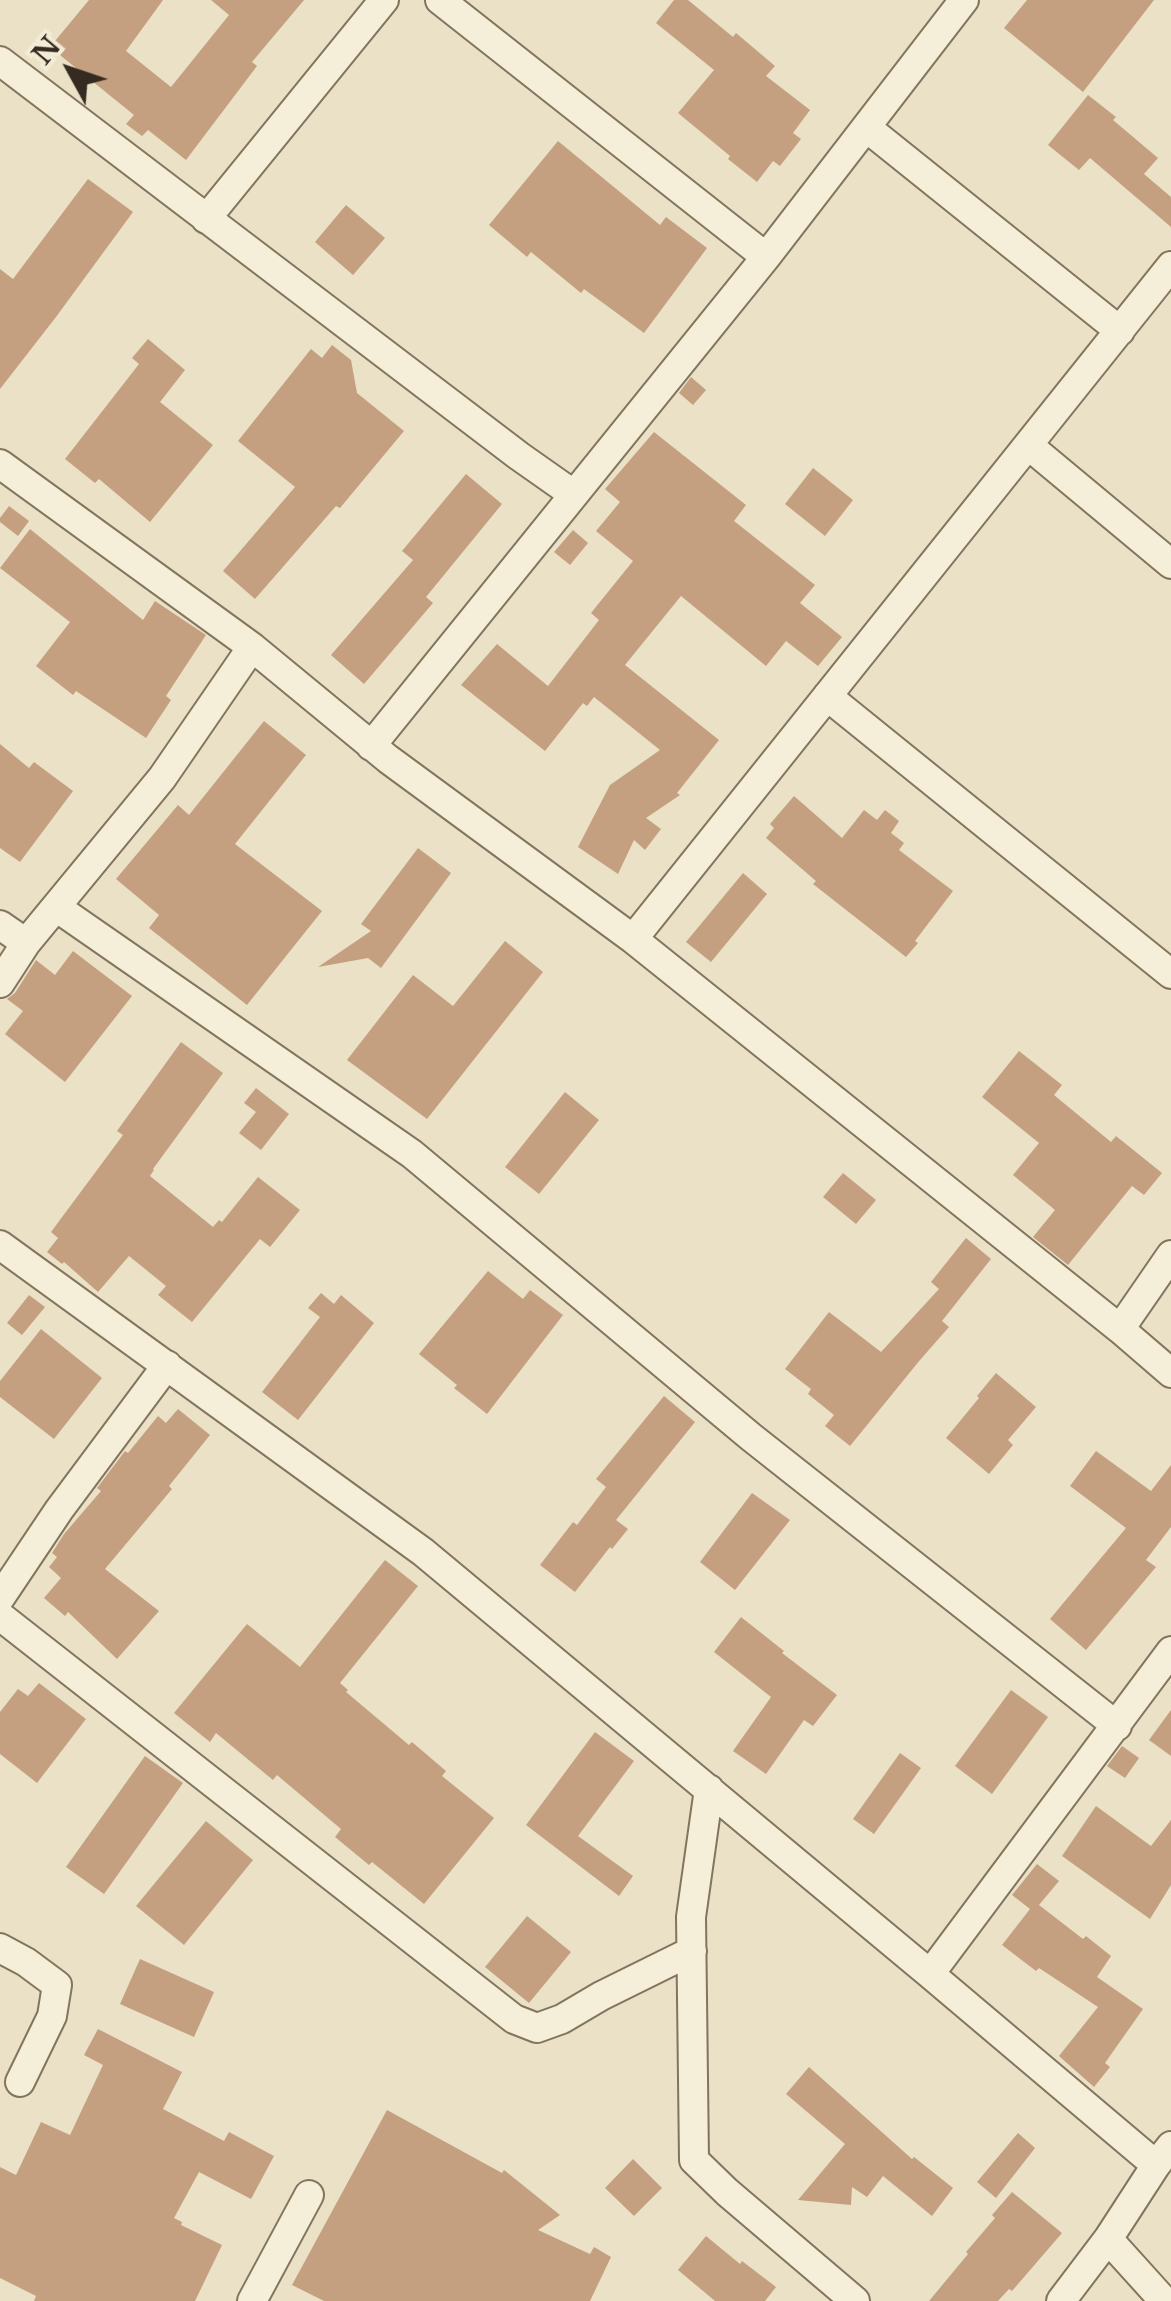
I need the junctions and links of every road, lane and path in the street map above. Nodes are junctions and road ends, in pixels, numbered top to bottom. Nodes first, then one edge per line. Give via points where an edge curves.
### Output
1 (384, 0) edge
2 (440, 0) edge
3 (952, 4) edge
4 (0, 61) edge
5 (868, 128) junction
6 (206, 219) junction
7 (766, 257) junction
8 (1171, 266) edge
9 (1120, 331) junction
10 (1028, 445) junction
11 (0, 464) edge
12 (573, 494) junction
13 (1171, 564) edge
14 (252, 647) junction
15 (828, 696) junction
16 (371, 746) junction
17 (56, 906) junction
18 (0, 926) edge
19 (633, 939) junction
20 (26, 943) junction
21 (1171, 974) edge
22 (0, 983) edge
23 (0, 1245) edge
24 (1171, 1255) edge
25 (1120, 1329) junction
26 (167, 1365) junction
27 (1171, 1373) edge
28 (0, 1598) edge
29 (0, 1616) edge
30 (1171, 1650) edge
31 (1116, 1726) junction
32 (708, 1790) junction
33 (0, 1948) edge
34 (692, 1951) junction
35 (930, 1974) junction
36 (20, 2082) dead end
37 (1163, 2155) edge
38 (309, 2195) dead end
39 (1108, 2238) junction
40 (252, 2301) edge
41 (854, 2301) edge
42 (1061, 2301) edge
43 (1164, 2301) edge

1 - 6 street
2 - 7 street
3 - 5 street
4 - 6 street
5 - 7 street
5 - 9 street
6 - 12 street
7 - 12 street
8 - 9 street
9 - 10 street
10 - 13 street
10 - 15 street
11 - 14 street
12 - 16 street
14 - 16 street
14 - 17 street via 162,778
15 - 19 street
15 - 21 street
16 - 19 street
17 - 20 street
17 - 31 street via 412,1154 751,1436
18 - 20 street
19 - 25 street
20 - 22 street
23 - 26 street
24 - 25 street
25 - 27 street
26 - 28 street
26 - 32 street via 423,1552
29 - 34 street via 514,2019 537,2028 562,2019
30 - 31 street
31 - 35 street
32 - 34 street
32 - 35 street
33 - 36 street via 57,1985 52,2016
34 - 41 street via 694,2160
35 - 37 street
37 - 39 street
38 - 40 street
39 - 42 street
39 - 43 street

